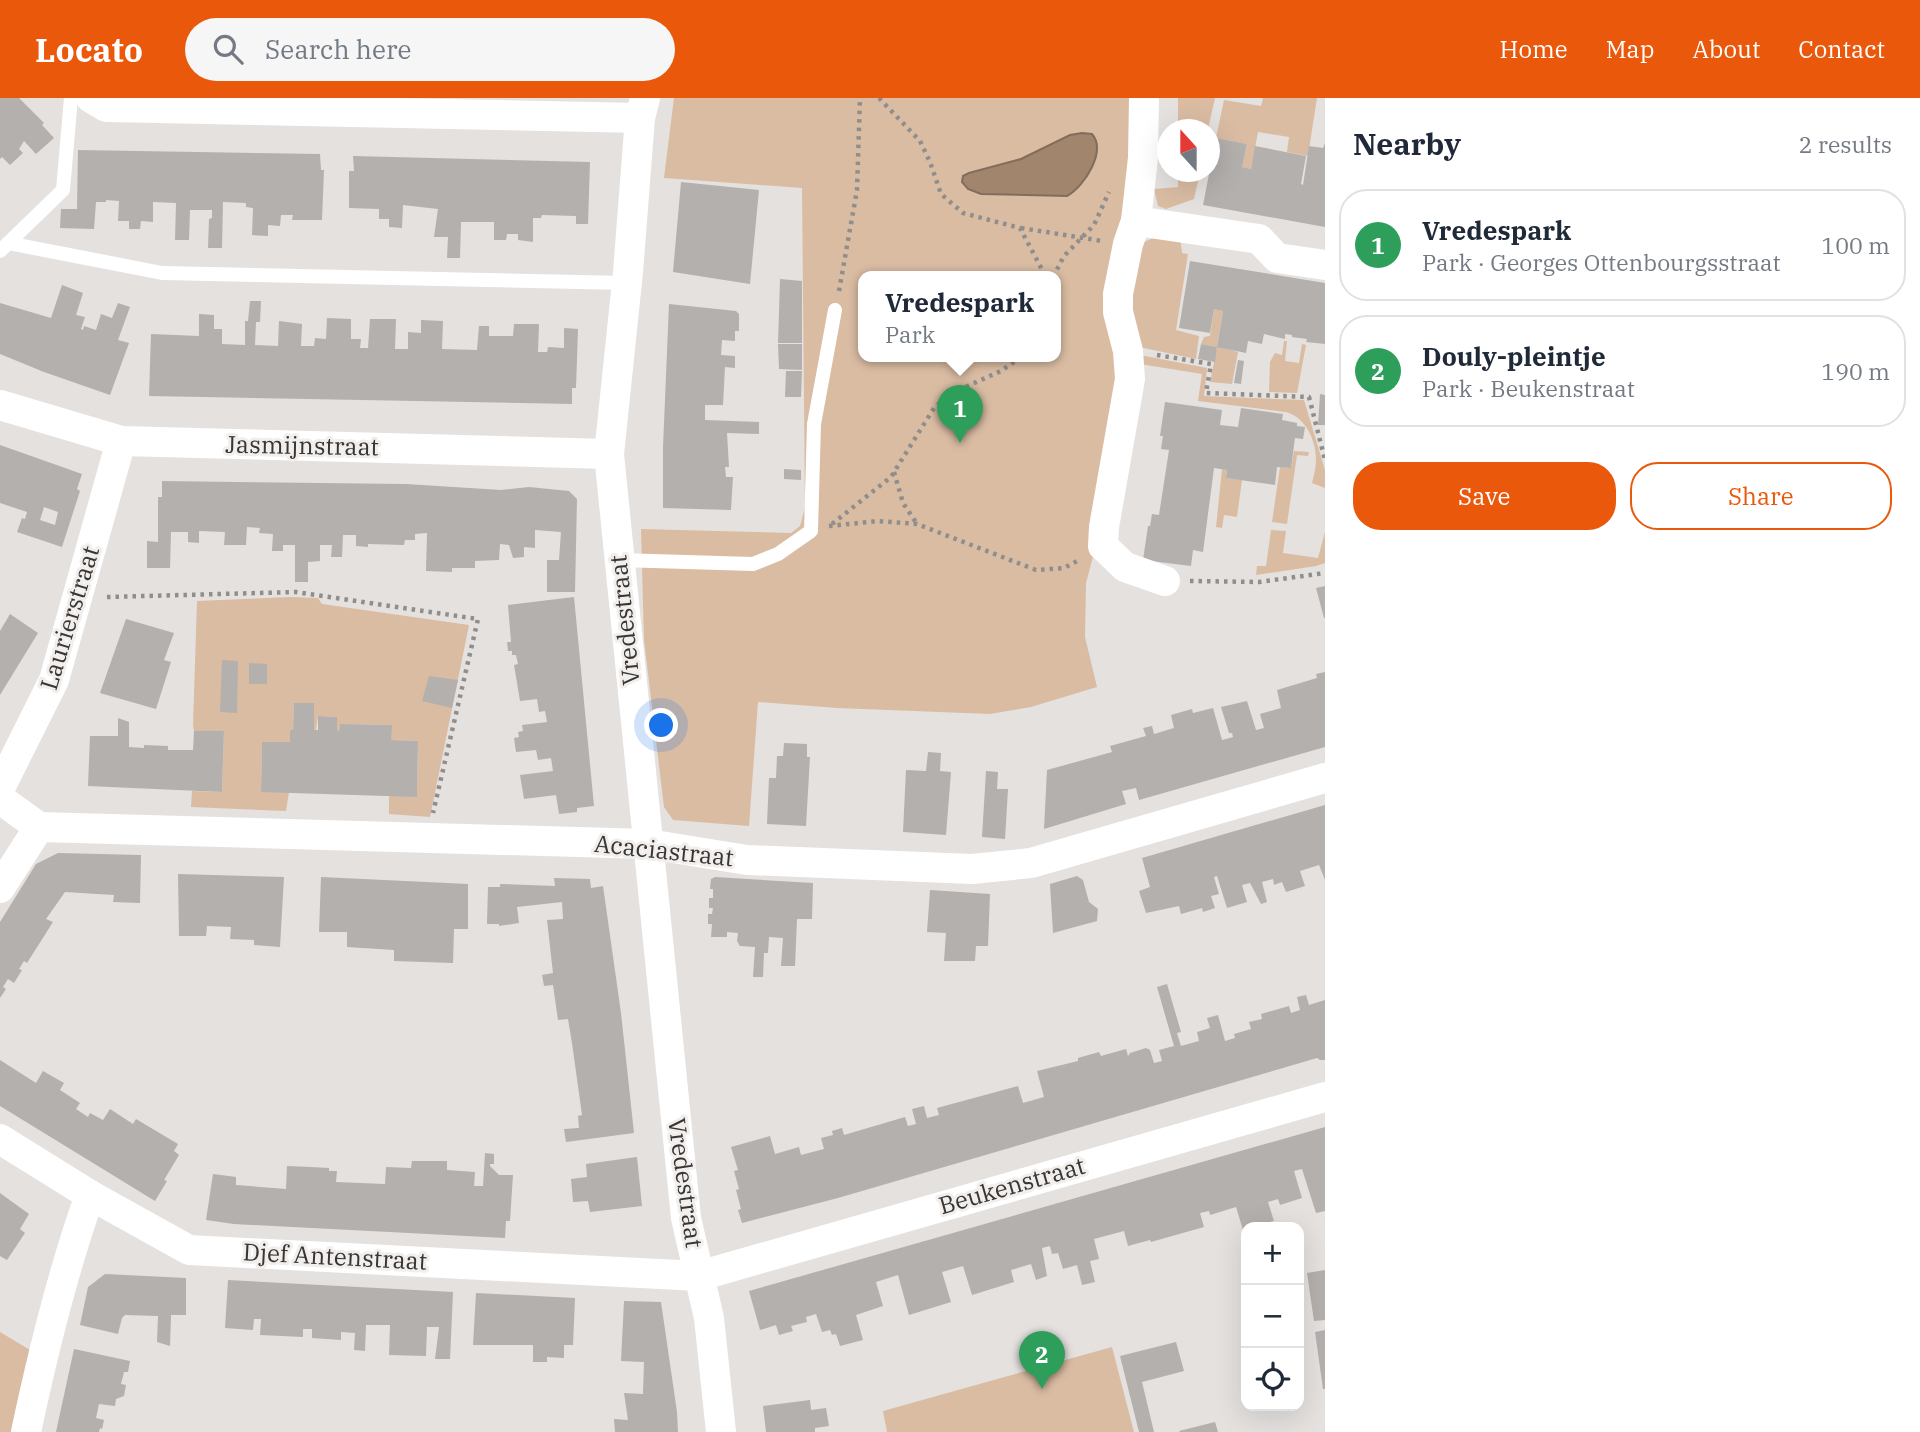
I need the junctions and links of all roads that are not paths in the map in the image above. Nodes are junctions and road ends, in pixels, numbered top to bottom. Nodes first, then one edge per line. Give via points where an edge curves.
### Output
1 (71, 98) edge
2 (91, 98) edge
3 (1144, 98) edge
4 (643, 108) edge
5 (1132, 233) junction
6 (4, 247) edge
7 (1325, 265) edge
8 (627, 283) junction
9 (835, 310) road end
10 (0, 405) edge
11 (121, 441) junction
12 (609, 454) junction
13 (619, 560) junction
14 (1165, 581) road end
15 (1325, 778) edge
16 (0, 788) edge
17 (0, 799) edge
18 (39, 827) junction
19 (648, 844) junction
20 (0, 888) edge
21 (1325, 1097) edge
22 (0, 1139) edge
23 (90, 1195) junction
24 (699, 1276) junction
25 (26, 1432) edge
26 (721, 1432) edge

1 - 6 lane via 63,190
2 - 4 street via 106,107
3 - 5 street via 1143,158
4 - 8 street, Vredestraat
5 - 7 street via 1259,239 1277,258
5 - 14 street via 1118,294 1130,379 1103,546 1125,566
6 - 8 lane via 162,273
8 - 12 street, Vredestraat
9 - 13 lane via 814,424 811,531 778,554 753,564
10 - 11 street, Jasmijnstraat
11 - 12 street, Jasmijnstraat
11 - 16 street, Laurierstraat via 54,680
12 - 13 street, Vredestraat
13 - 19 street, Vredestraat
15 - 19 street, Acaciastraat via 1031,863 972,869 747,860
17 - 18 street
18 - 19 street, Acaciastraat
18 - 20 street
19 - 24 street, Vredestraat via 686,1218
21 - 24 street, Beukenstraat
22 - 23 street, Djef Antenstraat
23 - 24 street, Djef Antenstraat via 189,1250
23 - 25 street via 69,1254
24 - 26 street, Vredestraat via 709,1318

